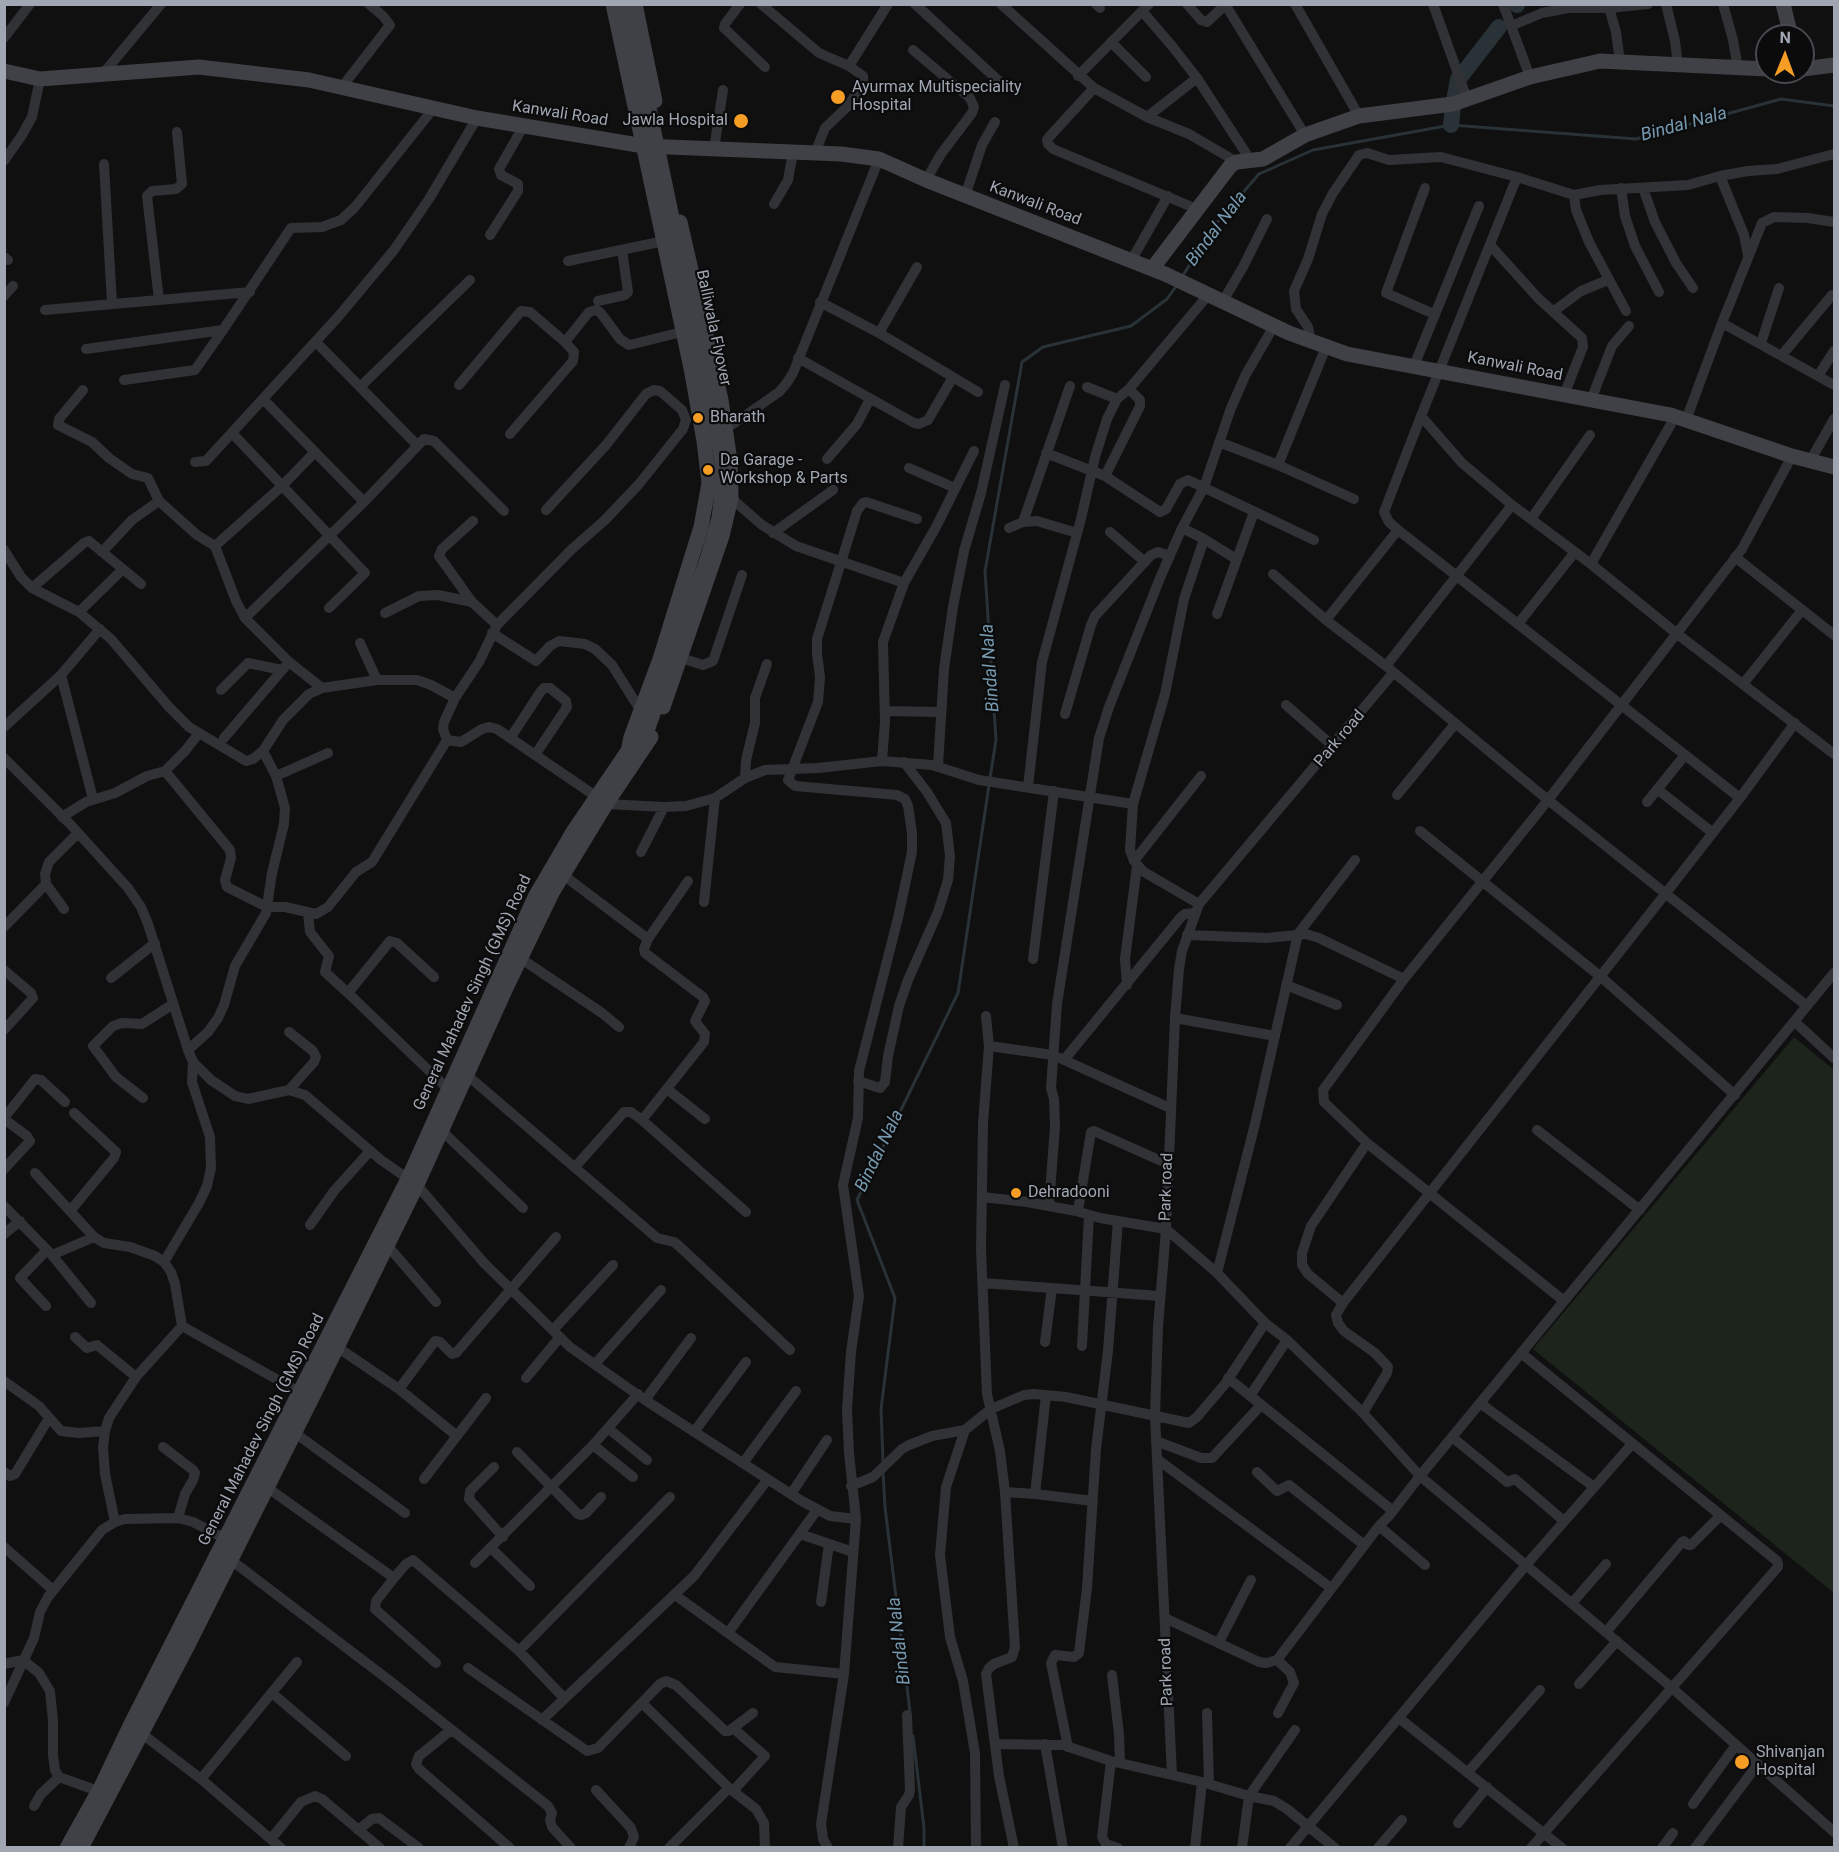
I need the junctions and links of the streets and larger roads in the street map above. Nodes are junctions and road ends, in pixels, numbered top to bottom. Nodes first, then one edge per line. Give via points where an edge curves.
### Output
1 (30, 4) edge
2 (161, 4) edge
3 (369, 4) edge
4 (613, 4) edge
5 (622, 4) edge
6 (627, 4) edge
7 (635, 4) edge
8 (740, 4) edge
9 (761, 4) edge
10 (915, 4) edge
11 (1001, 4) edge
12 (1187, 4) edge
13 (1295, 4) edge
14 (1433, 4) edge
15 (1648, 4) edge
16 (1666, 4) edge
17 (1723, 4) edge
18 (1783, 4) edge
19 (887, 5) edge
20 (1225, 5) edge
21 (1609, 6) edge
22 (1507, 7) edge
23 (1145, 8) edge
24 (1788, 24) edge
25 (1511, 26) junction
26 (4, 38) edge
27 (1111, 42) junction
28 (644, 48) junction
29 (914, 50) dead end
30 (623, 53) junction
31 (1620, 62) junction
32 (1678, 65) junction
33 (1834, 65) edge
34 (849, 66) junction
35 (765, 67) dead end
36 (1815, 67) edge
37 (1738, 68) junction
38 (1755, 69) edge
39 (4, 71) edge
40 (102, 75) junction
41 (1078, 76) junction
42 (1146, 77) dead end
43 (1530, 77) junction
44 (1197, 78) junction
45 (40, 79) junction
46 (1000, 83) dead end
47 (342, 87) junction
48 (1094, 88) junction
49 (653, 89) junction
50 (723, 90) dead end
51 (632, 93) junction
52 (1467, 99) junction
53 (433, 109) junction
54 (1359, 116) junction
55 (1147, 117) junction
56 (477, 118) junction
57 (995, 122) dead end
58 (523, 127) junction
59 (177, 132) dead end
60 (1305, 135) junction
61 (644, 146) junction
62 (665, 148) junction
63 (714, 149) junction
64 (794, 152) junction
65 (815, 153) junction
66 (1834, 154) edge
67 (879, 159) junction
68 (4, 161) edge
69 (1244, 161) junction
70 (104, 164) dead end
71 (1720, 176) junction
72 (1517, 177) junction
73 (926, 180) junction
74 (1425, 188) dead end
75 (1622, 188) junction
76 (1643, 188) junction
77 (1574, 195) junction
78 (965, 196) junction
79 (1168, 196) junction
80 (774, 204) dead end
81 (1479, 206) dead end
82 (1197, 209) junction
83 (1267, 219) dead end
84 (1834, 222) edge
85 (490, 235) dead end
86 (683, 235) junction
87 (663, 241) junction
88 (1491, 246) junction
89 (622, 250) junction
90 (1749, 256) junction
91 (568, 261) dead end
92 (1131, 261) junction
93 (917, 267) dead end
94 (691, 269) junction
95 (1158, 271) junction
96 (670, 273) junction
97 (470, 280) dead end
98 (1608, 280) junction
99 (12, 286) dead end
100 (1693, 288) dead end
101 (1779, 288) dead end
102 (250, 292) junction
103 (1659, 292) dead end
104 (1832, 295) dead end
105 (4, 296) edge
106 (1216, 297) junction
107 (159, 300) junction
108 (598, 301) dead end
109 (820, 302) junction
110 (112, 304) junction
111 (45, 310) dead end
112 (1626, 310) dead end
113 (1554, 311) junction
114 (1434, 314) junction
115 (1722, 323) junction
116 (1274, 326) junction
117 (1629, 327) dead end
118 (223, 330) junction
119 (682, 332) junction
120 (879, 333) junction
121 (1311, 341) junction
122 (316, 342) junction
123 (565, 342) junction
124 (1761, 343) junction
125 (1326, 347) junction
126 (86, 350) dead end
127 (1834, 351) edge
128 (1782, 355) junction
129 (798, 358) junction
130 (1414, 366) junction
131 (1439, 371) junction
132 (1818, 376) junction
133 (953, 377) junction
134 (124, 380) dead end
135 (459, 385) dead end
136 (1005, 385) dead end
137 (1834, 385) edge
138 (1070, 386) dead end
139 (360, 387) junction
140 (1087, 387) dead end
141 (1129, 389) junction
142 (83, 390) dead end
143 (978, 392) dead end
144 (1564, 395) junction
145 (263, 399) junction
146 (870, 399) junction
147 (1117, 399) junction
148 (1591, 400) junction
149 (1421, 416) junction
150 (1681, 418) junction
151 (1834, 419) edge
152 (726, 429) junction
153 (232, 433) junction
154 (510, 434) dead end
155 (1590, 435) dead end
156 (1219, 442) junction
157 (417, 445) junction
158 (974, 451) dead end
159 (315, 452) junction
160 (1046, 453) junction
161 (1792, 456) junction
162 (827, 459) dead end
163 (1810, 460) junction
164 (195, 462) dead end
165 (1278, 465) junction
166 (1834, 467) edge
167 (909, 468) dead end
168 (1092, 470) junction
169 (1105, 477) junction
170 (282, 486) junction
171 (1204, 487) junction
172 (955, 488) junction
173 (833, 490) dead end
174 (731, 498) junction
175 (1354, 499) dead end
176 (159, 501) junction
177 (364, 502) junction
178 (1512, 506) junction
179 (546, 510) dead end
180 (504, 511) dead end
181 (1254, 512) junction
182 (917, 519) dead end
183 (1531, 519) junction
184 (473, 522) dead end
185 (1023, 522) junction
186 (1010, 528) dead end
187 (1182, 528) junction
188 (1398, 530) junction
189 (773, 532) junction
190 (1110, 532) dead end
191 (1077, 533) junction
192 (328, 537) junction
193 (1204, 539) junction
194 (1314, 540) dead end
195 (214, 546) junction
196 (4, 550) edge
197 (102, 552) junction
198 (1575, 552) junction
199 (1170, 556) junction
200 (1735, 557) junction
201 (1236, 559) junction
202 (1145, 562) junction
203 (842, 563) junction
204 (1591, 564) junction
205 (122, 570) junction
206 (1274, 573) dead end
207 (742, 575) dead end
208 (1456, 576) junction
209 (904, 582) junction
210 (141, 584) dead end
211 (32, 588) junction
212 (472, 602) junction
213 (329, 608) dead end
214 (1802, 610) junction
215 (79, 612) junction
216 (385, 613) dead end
217 (1217, 614) dead end
218 (245, 618) junction
219 (1326, 620) junction
220 (1518, 624) junction
221 (100, 629) junction
222 (494, 629) junction
223 (1676, 633) junction
224 (1834, 633) edge
225 (360, 643) dead end
226 (681, 658) junction
227 (767, 664) dead end
228 (285, 666) junction
229 (1389, 670) junction
230 (61, 675) junction
231 (377, 680) junction
232 (1743, 684) junction
233 (322, 688) junction
234 (221, 690) dead end
235 (455, 698) junction
236 (1286, 705) dead end
237 (1622, 705) junction
238 (641, 711) junction
239 (885, 711) junction
240 (941, 712) junction
241 (1065, 714) dead end
242 (1795, 723) junction
243 (1455, 724) junction
244 (4, 727) edge
245 (199, 733) junction
246 (511, 737) junction
247 (224, 738) dead end
248 (447, 740) junction
249 (1334, 747) junction
250 (635, 749) junction
251 (263, 751) junction
252 (328, 753) dead end
253 (1834, 754) edge
254 (535, 755) junction
255 (1685, 755) junction
256 (4, 758) edge
257 (882, 761) junction
258 (904, 762) junction
259 (938, 766) junction
260 (791, 770) junction
261 (165, 771) junction
262 (276, 776) junction
263 (1201, 776) dead end
264 (745, 778) junction
265 (1028, 787) junction
266 (1657, 789) junction
267 (1054, 791) junction
268 (1397, 795) dead end
269 (1088, 796) junction
270 (715, 798) junction
271 (1740, 798) junction
272 (93, 799) junction
273 (602, 800) junction
274 (1548, 800) junction
275 (1647, 802) dead end
276 (1133, 804) junction
277 (664, 807) junction
278 (62, 817) junction
279 (1420, 831) dead end
280 (78, 833) junction
281 (1713, 833) junction
282 (641, 852) dead end
283 (1356, 860) dead end
284 (1135, 863) junction
285 (562, 874) junction
286 (688, 881) dead end
287 (1483, 881) junction
288 (45, 884) junction
289 (1666, 893) junction
290 (704, 902) dead end
291 (267, 907) junction
292 (63, 909) dead end
293 (1197, 909) junction
294 (308, 913) junction
295 (5, 925) edge
296 (1298, 934) junction
297 (1187, 935) junction
298 (648, 939) junction
299 (155, 943) junction
300 (520, 958) junction
301 (1033, 959) dead end
302 (4, 970) edge
303 (1834, 973) edge
304 (1601, 977) junction
305 (111, 978) dead end
306 (434, 978) dead end
307 (1404, 979) junction
308 (1127, 985) junction
309 (1286, 985) junction
310 (348, 993) junction
311 (173, 1004) junction
312 (1337, 1005) dead end
313 (1808, 1006) junction
314 (986, 1016) dead end
315 (1175, 1018) junction
316 (1795, 1022) junction
317 (619, 1027) dead end
318 (4, 1030) edge
319 (290, 1032) dead end
320 (1275, 1036) junction
321 (989, 1046) junction
322 (188, 1050) junction
323 (1053, 1055) junction
324 (1834, 1058) edge
325 (1064, 1060) junction
326 (193, 1062) junction
327 (467, 1075) junction
328 (858, 1081) junction
329 (448, 1089) junction
330 (667, 1089) junction
331 (289, 1090) junction
332 (1735, 1095) junction
333 (143, 1098) dead end
334 (65, 1102) dead end
335 (1170, 1108) junction
336 (74, 1113) dead end
337 (4, 1118) edge
338 (705, 1119) dead end
339 (642, 1120) junction
340 (1537, 1130) dead end
341 (442, 1131) junction
342 (1367, 1143) junction
343 (370, 1150) junction
344 (1168, 1164) junction
345 (575, 1167) junction
346 (4, 1169) edge
347 (35, 1173) dead end
348 (413, 1182) junction
349 (1430, 1194) junction
350 (982, 1197) junction
351 (4, 1206) edge
352 (1049, 1206) junction
353 (523, 1208) dead end
354 (1640, 1210) junction
355 (70, 1211) junction
356 (746, 1212) dead end
357 (1084, 1213) junction
358 (20, 1221) junction
359 (1118, 1221) junction
360 (310, 1226) dead end
361 (1166, 1229) junction
362 (4, 1234) edge
363 (94, 1237) junction
364 (556, 1237) dead end
365 (387, 1245) junction
366 (50, 1252) junction
367 (164, 1262) junction
368 (613, 1265) dead end
369 (1217, 1273) junction
370 (983, 1283) junction
371 (1052, 1288) junction
372 (512, 1290) junction
373 (661, 1290) dead end
374 (1085, 1290) junction
375 (1113, 1292) junction
376 (1160, 1296) junction
377 (1564, 1301) junction
378 (436, 1302) dead end
379 (91, 1303) dead end
380 (1343, 1303) junction
381 (46, 1306) dead end
382 (1265, 1323) junction
383 (182, 1326) junction
384 (556, 1333) junction
385 (75, 1337) dead end
386 (691, 1338) dead end
387 (1287, 1340) junction
388 (1045, 1342) dead end
389 (1082, 1346) dead end
390 (338, 1347) junction
391 (790, 1350) dead end
392 (1521, 1353) junction
393 (746, 1362) dead end
394 (595, 1364) junction
395 (136, 1377) junction
396 (526, 1378) dead end
397 (1228, 1378) junction
398 (7, 1388) edge
399 (399, 1389) junction
400 (796, 1391) dead end
401 (301, 1393) junction
402 (1046, 1395) junction
403 (1250, 1396) junction
404 (642, 1397) junction
405 (486, 1398) dead end
406 (1480, 1403) junction
407 (1102, 1405) junction
408 (1261, 1405) junction
409 (991, 1409) junction
410 (1363, 1413) junction
411 (1155, 1416) junction
412 (49, 1418) junction
413 (609, 1429) junction
414 (965, 1430) junction
415 (105, 1431) junction
416 (694, 1432) junction
417 (295, 1433) junction
418 (457, 1436) junction
419 (1452, 1437) junction
420 (827, 1440) dead end
421 (1156, 1441) junction
422 (1632, 1444) junction
423 (593, 1445) junction
424 (163, 1448) dead end
425 (517, 1452) dead end
426 (1157, 1459) junction
427 (648, 1460) dead end
428 (743, 1463) junction
429 (494, 1467) dead end
430 (4, 1472) edge
431 (1257, 1472) dead end
432 (1420, 1476) junction
433 (633, 1477) dead end
434 (424, 1479) dead end
435 (768, 1479) junction
436 (851, 1486) junction
437 (1594, 1487) junction
438 (268, 1488) junction
439 (552, 1488) junction
440 (1005, 1492) junction
441 (791, 1494) junction
442 (1035, 1494) junction
443 (601, 1497) dead end
444 (670, 1497) dead end
445 (1093, 1501) junction
446 (818, 1510) junction
447 (1393, 1511) junction
448 (405, 1514) dead end
449 (1720, 1516) junction
450 (178, 1518) junction
451 (856, 1519) junction
452 (1564, 1521) junction
453 (115, 1522) junction
454 (1379, 1526) junction
455 (800, 1534) junction
456 (503, 1537) junction
457 (226, 1539) junction
458 (829, 1544) junction
459 (1364, 1545) junction
460 (4, 1547) edge
461 (491, 1548) junction
462 (853, 1552) junction
463 (231, 1560) junction
464 (475, 1563) dead end
465 (1526, 1564) junction
466 (1606, 1564) dead end
467 (1425, 1565) dead end
468 (394, 1578) junction
469 (1251, 1580) dead end
470 (530, 1586) dead end
471 (1331, 1588) junction
472 (53, 1590) junction
473 (675, 1594) junction
474 (821, 1602) dead end
475 (1572, 1603) junction
476 (1166, 1618) junction
477 (1606, 1632) junction
478 (728, 1633) junction
479 (1617, 1641) junction
480 (1219, 1642) junction
481 (519, 1651) junction
482 (23, 1660) junction
483 (1277, 1660) junction
484 (297, 1662) dead end
485 (436, 1663) dead end
486 (4, 1664) edge
487 (468, 1668) dead end
488 (844, 1674) junction
489 (1112, 1675) dead end
490 (1579, 1684) dead end
491 (1671, 1687) junction
492 (1540, 1690) dead end
493 (272, 1693) junction
494 (564, 1698) junction
495 (4, 1703) edge
496 (642, 1703) junction
497 (753, 1713) dead end
498 (1207, 1713) dead end
499 (1278, 1713) dead end
500 (907, 1715) dead end
501 (1399, 1718) junction
502 (542, 1720) junction
503 (733, 1728) junction
504 (451, 1730) junction
505 (1295, 1730) dead end
506 (141, 1733) junction
507 (995, 1744) junction
508 (1045, 1744) junction
509 (1736, 1745) junction
510 (1068, 1747) junction
511 (346, 1756) dead end
512 (1115, 1762) junction
513 (1758, 1764) junction
514 (1468, 1772) junction
515 (1172, 1775) junction
516 (59, 1777) junction
517 (201, 1779) junction
518 (1205, 1782) junction
519 (1487, 1787) junction
520 (731, 1789) junction
521 (596, 1790) dead end
522 (98, 1791) junction
523 (1249, 1796) junction
524 (1694, 1804) dead end
525 (34, 1806) dead end
526 (1402, 1820) dead end
527 (1458, 1823) dead end
528 (1308, 1826) junction
529 (358, 1830) junction
530 (1834, 1832) edge
531 (1544, 1833) junction
532 (1673, 1833) dead end
533 (277, 1845) edge
534 (66, 1848) edge
535 (81, 1848) edge
536 (380, 1848) edge
537 (419, 1848) edge
538 (510, 1848) edge
539 (571, 1848) edge
540 (629, 1848) edge
541 (669, 1848) edge
542 (765, 1848) edge
543 (828, 1848) edge
544 (898, 1848) edge
545 (976, 1848) edge
546 (1014, 1848) edge
547 (1063, 1848) edge
548 (1118, 1848) edge
549 (1195, 1848) edge
550 (1242, 1848) edge
551 (1290, 1848) edge
552 (1335, 1848) edge
553 (1378, 1848) edge
554 (1531, 1848) edge
555 (1562, 1848) edge
556 (1662, 1848) edge
557 (1695, 1848) edge

1 - 26 street
2 - 40 street
3 - 47 street via 390,25
4 - 30 street, General Mahadev Singh (GMS) Road
5 - 250 street, Balliwala Flyover via 703,392 715,487 708,526
6 - 250 street, Balliwala Flyover, bridge via 722,464 719,518
7 - 28 street, General Mahadev Singh (GMS) Road
8 - 35 street via 724,28
9 - 34 street via 814,49
10 - 46 street
11 - 41 street
12 - 20 street via 1204,22
13 - 54 street
14 - 52 street
15 - 21 street
16 - 32 street
17 - 37 street
18 - 24 street
19 - 34 street
20 - 60 street
21 - 25 street via 1550,11
21 - 31 street
22 - 25 street
23 - 27 street
23 - 44 street
25 - 43 street
27 - 41 street
27 - 42 street
28 - 30 street
28 - 49 street, General Mahadev Singh (GMS) Road
29 - 73 street via 970,98 974,107
30 - 51 street, General Mahadev Singh (GMS) Road
31 - 32 street
31 - 43 street via 1600,61
32 - 37 street
33 - 36 street
34 - 65 street via 863,76 863,83 825,128
37 - 38 street
39 - 45 street, Kanwali Road
40 - 45 street, Kanwali Road
40 - 47 street, Kanwali Road via 199,67
41 - 48 street
43 - 52 street
44 - 55 street
44 - 69 street
45 - 68 street via 32,117
47 - 53 street, Kanwali Road
48 - 55 street
48 - 79 street via 1050,136 1048,144
49 - 51 street
49 - 62 street, General Mahadev Singh (GMS) Road
50 - 63 street
51 - 61 street, General Mahadev Singh (GMS) Road
52 - 54 street
53 - 56 street, Kanwali Road
53 - 102 street via 341,220 322,227 291,228
54 - 60 street
55 - 69 street
56 - 58 street, Kanwali Road
56 - 122 street via 414,224
57 - 78 street via 982,146
58 - 61 street, Kanwali Road
58 - 85 street via 499,169 518,184 518,191
59 - 107 street via 182,184 176,189 152,191 147,196
60 - 69 street via 1263,159
61 - 62 street, Kanwali Road
61 - 87 street, General Mahadev Singh (GMS) Road
62 - 63 street, Kanwali Road
62 - 86 street, General Mahadev Singh (GMS) Road
63 - 64 street, Kanwali Road
64 - 65 street, Kanwali Road
64 - 80 street via 788,180
65 - 67 street, Kanwali Road
66 - 71 street via 1777,170
67 - 73 street, Kanwali Road
67 - 109 street
69 - 82 street via 1231,165
70 - 110 street
71 - 76 street via 1688,185
71 - 90 street
72 - 77 street
72 - 88 street
72 - 121 street via 1441,157 1389,160 1367,153 1359,155 1322,214 1294,291 1296,309 1308,327
73 - 78 street, Kanwali Road
74 - 114 street via 1386,293
75 - 76 street
75 - 77 street
75 - 103 street via 1625,216 1635,246
76 - 100 street via 1655,222
77 - 98 street via 1576,210
78 - 92 street, Kanwali Road
79 - 82 street
79 - 92 street
81 - 114 street
82 - 95 street
83 - 106 street via 1243,267
84 - 90 street via 1767,219
86 - 87 street
86 - 94 street, General Mahadev Singh (GMS) Road
87 - 89 street
87 - 96 street, General Mahadev Singh (GMS) Road
88 - 113 street
88 - 131 street
89 - 91 street
89 - 108 street via 628,292
90 - 115 street
92 - 95 street, Kanwali Road
93 - 120 street
94 - 96 street via 679,268
94 - 152 street, General Mahadev Singh (GMS) Road
95 - 106 street, Kanwali Road
96 - 119 street, General Mahadev Singh (GMS) Road
97 - 139 street
98 - 112 street
98 - 113 street via 1581,291
99 - 105 street
101 - 124 street
102 - 107 street
102 - 118 street
104 - 128 street
106 - 116 street, Kanwali Road
106 - 141 street
107 - 110 street
109 - 120 street
109 - 129 street
110 - 111 street
113 - 144 street via 1583,342
114 - 130 street
115 - 124 street
115 - 150 street
116 - 121 street, Kanwali Road
116 - 156 street via 1246,374
117 - 148 street via 1612,346
118 - 126 street
118 - 134 street via 190,373
119 - 123 street via 629,345 596,310 589,312
119 - 238 street, General Mahadev Singh (GMS) Road via 704,441 708,483 701,526
120 - 133 street
121 - 125 street, Kanwali Road
122 - 139 street
122 - 145 street
123 - 135 street via 530,312 521,311
123 - 154 street via 574,352 573,360
124 - 128 street
125 - 130 street, Kanwali Road
125 - 165 street
127 - 132 street
128 - 132 street
129 - 146 street
129 - 152 street via 778,392
130 - 131 street, Kanwali Road
131 - 144 street, Kanwali Road
131 - 149 street
132 - 137 street
133 - 143 street
133 - 146 street via 923,423 914,423
136 - 240 street via 964,551 944,669
138 - 160 street
139 - 157 street
140 - 147 street
141 - 147 street
141 - 169 street via 1140,400 1140,406
142 - 176 street via 58,425 92,442 132,474 148,478
144 - 148 street, Kanwali Road
145 - 153 street
145 - 159 street
146 - 162 street via 857,424
147 - 168 street
148 - 150 street, Kanwali Road
149 - 178 street via 1462,463
149 - 188 street via 1384,512
150 - 161 street, Kanwali Road
150 - 204 street
151 - 163 street
152 - 174 street, General Mahadev Singh (GMS) Road
153 - 164 street via 206,461
153 - 170 street
155 - 183 street
156 - 165 street
156 - 171 street
157 - 177 street
157 - 180 street via 424,439 434,441
158 - 172 street
159 - 170 street
159 - 177 street
160 - 168 street
160 - 185 street
161 - 163 street, Kanwali Road
161 - 200 street
163 - 166 street, Kanwali Road
165 - 175 street
167 - 172 street
168 - 169 street
168 - 191 street
169 - 171 street via 1160,512 1185,480
170 - 192 street
170 - 195 street
171 - 181 street
171 - 187 street
172 - 209 street
173 - 189 street
174 - 189 street
174 - 226 street, General Mahadev Singh (GMS) Road
176 - 195 street
176 - 197 street via 132,520
177 - 192 street
178 - 183 street
178 - 208 street, Park road
179 - 222 street via 606,445 646,394 660,391 682,410 686,420 683,429 639,484
181 - 194 street
181 - 201 street
182 - 203 street via 863,503 850,529
183 - 198 street
184 - 212 street via 439,555
185 - 186 street
185 - 191 street via 1037,521
187 - 193 street
187 - 199 street
188 - 208 street
188 - 219 street
189 - 203 street via 796,546
190 - 202 street
191 - 265 street via 1042,662
192 - 213 street via 365,573
192 - 218 street
193 - 201 street
193 - 276 street via 1184,599 1165,694
195 - 218 street
196 - 211 street
197 - 205 street
197 - 211 street via 86,541
198 - 204 street
198 - 220 street
199 - 202 street via 1154,553
199 - 269 street via 1104,720
200 - 214 street
200 - 223 street
201 - 217 street
202 - 241 street via 1102,607 1091,625
203 - 209 street
203 - 260 street via 818,639 818,702
204 - 223 street
205 - 210 street
205 - 215 street
206 - 219 street
207 - 226 street via 712,661 703,665
208 - 220 street
208 - 229 street, Park road
209 - 239 street via 883,642
211 - 215 street
212 - 216 street via 419,597
212 - 222 street
214 - 224 street
214 - 232 street
215 - 221 street
218 - 228 street
219 - 229 street
220 - 237 street
221 - 230 street
221 - 245 street via 169,707
222 - 235 street via 479,662
222 - 238 street via 536,661 558,641 595,649 612,665
223 - 232 street
223 - 237 street
225 - 231 street
226 - 250 street, General Mahadev Singh (GMS) Road via 647,745
227 - 264 street via 755,698 755,723
228 - 233 street
228 - 234 street via 248,663
228 - 247 street
229 - 243 street
229 - 249 street, Park road
230 - 244 street
230 - 272 street
231 - 233 street
231 - 235 street via 417,680
232 - 242 street
233 - 251 street via 296,706
235 - 248 street via 444,722
236 - 249 street
237 - 255 street
237 - 274 street
238 - 250 street, General Mahadev Singh (GMS) Road via 631,737
239 - 240 street
239 - 257 street
240 - 259 street
242 - 253 street
242 - 271 street
243 - 268 street
243 - 274 street
245 - 251 street via 246,761
245 - 261 street
246 - 248 street via 489,727 461,741
246 - 254 street
246 - 254 street via 541,691 550,688 567,706
248 - 294 street via 372,862 356,872 323,912
249 - 293 street, Park road
250 - 273 street, General Mahadev Singh (GMS) Road
251 - 262 street
252 - 262 street
254 - 273 street
255 - 266 street
255 - 271 street
256 - 278 street
257 - 258 street
257 - 260 street
258 - 259 street
258 - 328 street via 946,823 948,880 899,1006 883,1086
259 - 265 street via 961,776
260 - 264 street via 765,770
260 - 328 street via 788,780 795,786 897,795 904,799 911,818 909,868
261 - 272 street via 115,794
261 - 291 street via 230,850 227,887
262 - 291 street via 285,808 284,824
263 - 284 street
264 - 270 street
265 - 267 street
266 - 275 street
266 - 281 street
267 - 269 street
267 - 301 street
269 - 276 street
269 - 323 street via 1061,967
270 - 277 street
270 - 290 street
271 - 281 street
272 - 278 street
273 - 277 street
273 - 285 street
273 - 329 street, General Mahadev Singh (GMS) Road via 573,832 535,897
274 - 287 street
274 - 289 street
276 - 284 street via 1130,841
277 - 282 street
278 - 280 street
279 - 287 street
280 - 288 street via 49,862
280 - 299 street via 128,888 141,907
281 - 289 street
283 - 296 street
284 - 293 street
284 - 308 street via 1125,959
285 - 298 street
285 - 300 street
286 - 298 street
287 - 304 street
287 - 307 street
288 - 292 street
288 - 295 street
289 - 304 street
289 - 313 street
291 - 294 street
291 - 322 street via 235,966 218,1018
293 - 297 street, Park road
293 - 308 street via 1181,917
294 - 310 street via 310,932 329,956 325,972
296 - 297 street via 1267,938
296 - 307 street via 1319,938
296 - 309 street
297 - 315 street, Park road via 1179,969
298 - 330 street via 645,953 705,1001 695,1021 705,1034 704,1041
299 - 305 street
299 - 311 street
300 - 317 street
300 - 327 street
302 - 318 street via 33,998
303 - 313 street
304 - 332 street
304 - 349 street
306 - 310 street via 390,941
307 - 342 street via 1323,1090 1324,1102
308 - 325 street
309 - 312 street
309 - 320 street
310 - 329 street
311 - 322 street
311 - 333 street via 142,1023 113,1026 93,1046 116,1077
313 - 316 street
314 - 321 street
315 - 320 street
315 - 335 street, Park road
316 - 324 street
316 - 332 street
319 - 331 street via 316,1057
320 - 369 street
321 - 323 street
321 - 350 street
322 - 326 street
323 - 325 street
323 - 352 street via 1055,1112
325 - 335 street
326 - 331 street via 235,1096 248,1099
326 - 367 street via 192,1082 210,1137 211,1168 199,1203
327 - 341 street
327 - 345 street
328 - 436 street via 858,1118 843,1185 859,1296 848,1409
329 - 348 street, General Mahadev Singh (GMS) Road
330 - 338 street
330 - 339 street
331 - 343 street via 311,1099
332 - 354 street
334 - 337 street via 35,1079
335 - 344 street, Park road
336 - 355 street via 116,1152
337 - 346 street via 30,1142
339 - 345 street via 631,1112 621,1114
339 - 356 street
340 - 354 street
341 - 348 street
341 - 353 street
342 - 349 street
342 - 380 street via 1303,1244 1302,1266
343 - 348 street
343 - 360 street
344 - 357 street via 1092,1131
344 - 361 street, Park road
345 - 391 street via 657,1238 679,1246
347 - 355 street
348 - 365 street
348 - 372 street
348 - 401 street, General Mahadev Singh (GMS) Road
349 - 377 street
349 - 380 street
350 - 352 street
350 - 370 street
351 - 358 street
352 - 357 street
354 - 377 street
355 - 363 street
357 - 359 street
357 - 374 street
358 - 362 street
358 - 366 street
359 - 361 street
359 - 375 street
361 - 369 street
361 - 376 street, Park road
363 - 366 street
363 - 367 street via 142,1250
364 - 372 street
365 - 378 street
365 - 390 street
366 - 379 street
366 - 381 street via 20,1278
367 - 383 street via 175,1284
368 - 384 street
369 - 382 street
370 - 371 street
370 - 409 street via 987,1394
371 - 374 street
371 - 388 street
372 - 384 street
372 - 399 street via 456,1353 435,1341
373 - 394 street
374 - 375 street
374 - 389 street
375 - 376 street
375 - 407 street
376 - 411 street, Park road
377 - 392 street
380 - 410 street via 1336,1315 1338,1323 1389,1369
382 - 387 street
382 - 397 street
383 - 395 street
383 - 401 street
384 - 394 street
384 - 396 street
385 - 395 street via 87,1348 97,1345
386 - 404 street
387 - 403 street
387 - 410 street
390 - 399 street
390 - 417 street
392 - 406 street
392 - 422 street
393 - 416 street
394 - 404 street
395 - 415 street via 113,1409
397 - 403 street
397 - 411 street via 1189,1423
398 - 412 street via 39,1406
399 - 418 street
400 - 428 street
401 - 457 street, General Mahadev Singh (GMS) Road
402 - 407 street
402 - 409 street via 1024,1395
402 - 442 street
403 - 408 street
404 - 413 street
404 - 416 street
405 - 418 street
406 - 419 street
406 - 437 street
407 - 411 street
407 - 445 street
408 - 421 street via 1212,1458 1201,1458
408 - 447 street
409 - 414 street
409 - 440 street
410 - 432 street
411 - 421 street, Park road
412 - 415 street via 61,1431
412 - 430 street via 15,1474
413 - 423 street
413 - 427 street
414 - 436 street via 920,1440 902,1449 867,1481
414 - 545 street via 946,1487 940,1555 950,1637 963,1681 975,1753
415 - 453 street via 105,1474
416 - 428 street
417 - 438 street
417 - 448 street
418 - 434 street
419 - 432 street
419 - 452 street via 1507,1482 1515,1479
420 - 441 street
421 - 426 street, Park road
422 - 437 street
422 - 449 street
423 - 433 street
423 - 439 street
424 - 450 street via 195,1473
425 - 439 street
426 - 471 street
426 - 476 street, Park road
428 - 435 street
429 - 456 street via 470,1491 469,1499
431 - 459 street via 1277,1491 1289,1485
432 - 447 street
432 - 465 street
435 - 441 street
435 - 473 street via 694,1576
436 - 451 street
437 - 452 street
438 - 463 street
438 - 468 street
439 - 443 street via 580,1515
439 - 456 street
440 - 442 street
440 - 507 street via 1015,1652 994,1664 986,1674
441 - 446 street
442 - 445 street
444 - 481 street
445 - 510 street via 1079,1653 1074,1657 1055,1655 1051,1663
446 - 451 street via 830,1516
446 - 455 street
447 - 454 street
449 - 477 street via 1691,1545 1682,1542
449 - 491 street via 1777,1561 1778,1567
450 - 453 street
450 - 457 street
451 - 462 street
452 - 465 street
453 - 472 street via 102,1530
454 - 459 street
454 - 467 street
455 - 458 street
455 - 478 street
456 - 461 street
457 - 522 street, General Mahadev Singh (GMS) Road
458 - 462 street
458 - 474 street
459 - 471 street
460 - 472 street
461 - 464 street
461 - 470 street
462 - 488 street
463 - 504 street
463 - 506 street
465 - 475 street
465 - 501 street
466 - 475 street
468 - 481 street via 409,1561 417,1562
468 - 485 street via 376,1601 375,1609
469 - 480 street
471 - 483 street
472 - 482 street via 40,1612 34,1638
473 - 478 street
473 - 494 street
475 - 477 street
476 - 480 street
476 - 515 street, Park road
477 - 479 street
478 - 488 street via 775,1667
479 - 490 street
479 - 491 street
480 - 483 street via 1259,1662
481 - 494 street
482 - 486 street
482 - 495 street
482 - 516 street via 39,1673 50,1691 53,1755
483 - 499 street via 1290,1672 1294,1683
484 - 493 street
487 - 502 street
488 - 543 street via 821,1824
489 - 512 street via 1119,1734
491 - 509 street
491 - 531 street
492 - 514 street
493 - 511 street
493 - 517 street
494 - 502 street
496 - 502 street via 593,1751 580,1748
496 - 503 street via 660,1684 671,1682 722,1728
496 - 520 street
497 - 503 street
498 - 518 street
500 - 544 street via 909,1795 901,1807
501 - 514 street
501 - 528 street
503 - 520 street via 765,1756
504 - 538 street via 418,1755 416,1764
504 - 539 street via 548,1806 552,1827
505 - 523 street
506 - 517 street
506 - 535 street
507 - 508 street
507 - 546 street
508 - 510 street
508 - 547 street
509 - 513 street
509 - 524 street
510 - 512 street
512 - 515 street
512 - 548 street via 1102,1837
513 - 530 street
513 - 557 street
514 - 519 street
515 - 518 street
516 - 522 street
516 - 525 street
517 - 533 street
518 - 523 street
518 - 549 street
519 - 527 street
519 - 531 street
520 - 541 street
520 - 542 street via 756,1809 764,1823
521 - 540 street via 633,1833
522 - 534 street, General Mahadev Singh (GMS) Road
523 - 528 street via 1280,1804
523 - 550 street
526 - 553 street
528 - 551 street
528 - 552 street
529 - 533 street via 315,1796 301,1802
529 - 536 street
529 - 537 street via 379,1818
531 - 554 street
531 - 555 street
532 - 556 street

